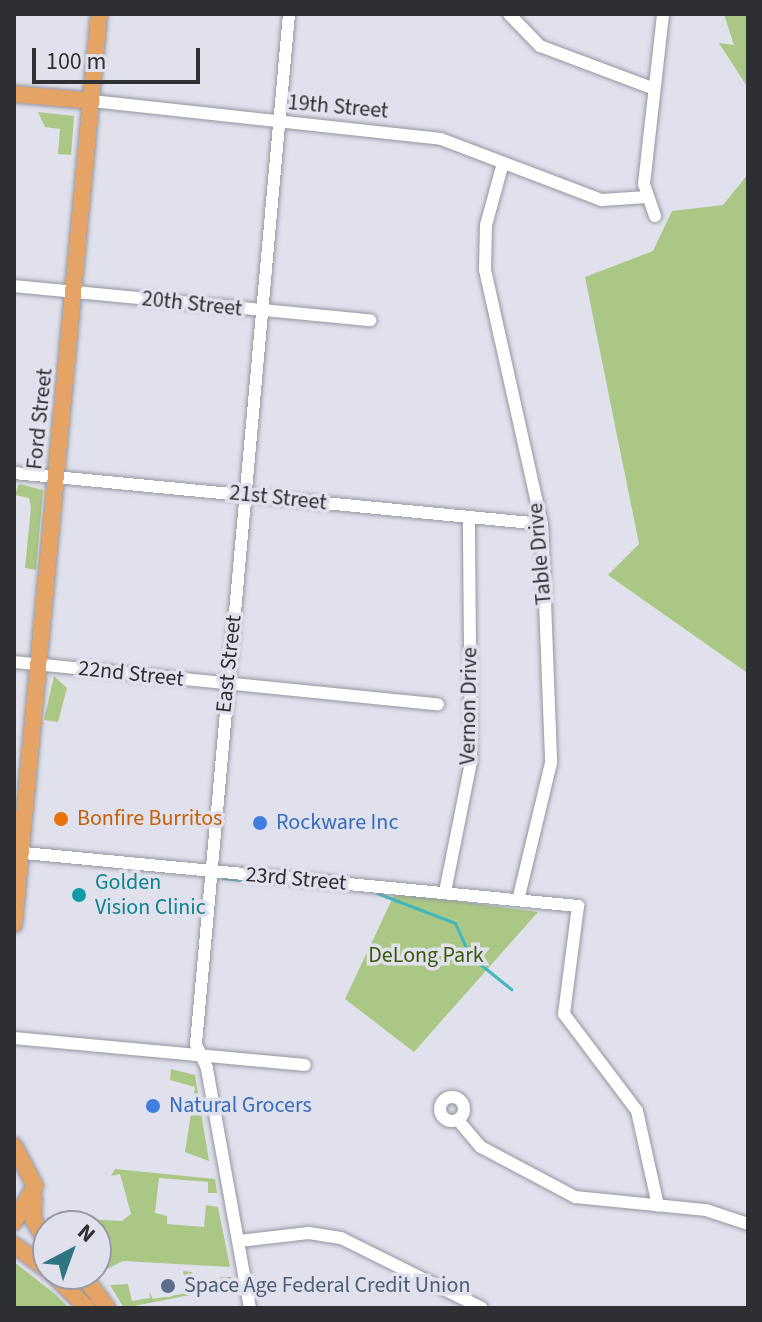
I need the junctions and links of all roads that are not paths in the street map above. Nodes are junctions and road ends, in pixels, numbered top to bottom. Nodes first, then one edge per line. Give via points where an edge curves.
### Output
1 (99, 14) edge
2 (289, 14) edge
3 (509, 14) edge
4 (663, 14) edge
5 (652, 88) junction
6 (14, 94) edge
7 (92, 101) junction
8 (280, 123) junction
9 (503, 163) junction
10 (647, 197) junction
11 (655, 216) dead end
12 (14, 286) edge
13 (74, 292) junction
14 (261, 310) junction
15 (370, 320) dead end
16 (14, 473) edge
17 (56, 476) junction
18 (245, 494) junction
19 (469, 517) junction
20 (542, 524) junction
21 (14, 662) edge
22 (39, 664) junction
23 (227, 685) junction
24 (438, 704) dead end
25 (18, 853) edge
26 (208, 868) junction
27 (445, 892) junction
28 (518, 900) junction
29 (14, 924) edge
30 (14, 1038) edge
31 (200, 1055) junction
32 (305, 1065) dead end
33 (458, 1120) dead end
34 (14, 1146) edge
35 (19, 1157) edge
36 (34, 1196) junction
37 (658, 1206) junction
38 (33, 1210) edge
39 (14, 1222) edge
40 (748, 1224) edge
41 (239, 1241) junction
42 (14, 1245) edge
43 (32, 1258) edge
44 (69, 1290) edge
45 (94, 1290) edge
46 (87, 1308) edge
47 (107, 1308) edge
48 (250, 1308) edge
49 (482, 1308) edge

1 - 7 main road, Ford Street
2 - 8 street, East Street
3 - 5 street via 540,46
4 - 5 street via 663,59
5 - 10 street
6 - 7 main road, 19th Street
7 - 8 street, 19th Street
7 - 13 main road, Ford Street
8 - 9 street, 19th Street via 441,139
8 - 14 street, East Street
9 - 10 street, 19th Street via 602,200
9 - 20 street, Table Drive via 486,225 485,270
10 - 11 street
12 - 13 street, 20th Street
13 - 14 street, 20th Street
13 - 17 main road, Ford Street
14 - 15 street, 20th Street
14 - 18 street, East Street
16 - 17 street, 21st Street
17 - 18 street, 21st Street
17 - 22 main road, Ford Street
18 - 19 street, 21st Street
18 - 23 street, East Street
19 - 20 street, 21st Street
19 - 27 street, Vernon Drive via 471,762
20 - 28 street, Table Drive via 551,763
21 - 22 street, 22nd Street
22 - 23 street, 22nd Street
22 - 25 main road, Ford Street
23 - 24 street, 22nd Street
23 - 26 street, East Street
25 - 26 street, 23rd Street
25 - 29 main road, Ford Street
26 - 27 street, 23rd Street
26 - 31 street, East Street
27 - 28 street, 23rd Street
28 - 37 street, 23rd Street via 578,906 564,1014 637,1111
30 - 31 street
31 - 32 street
31 - 41 street, East Street
33 - 37 street via 481,1147 575,1197
34 - 35 main road
35 - 36 main road
36 - 38 main road
36 - 39 main road
37 - 40 street via 706,1210
41 - 48 street, East Street
41 - 49 street via 341,1238
42 - 43 main road
44 - 46 main road
45 - 47 main road

